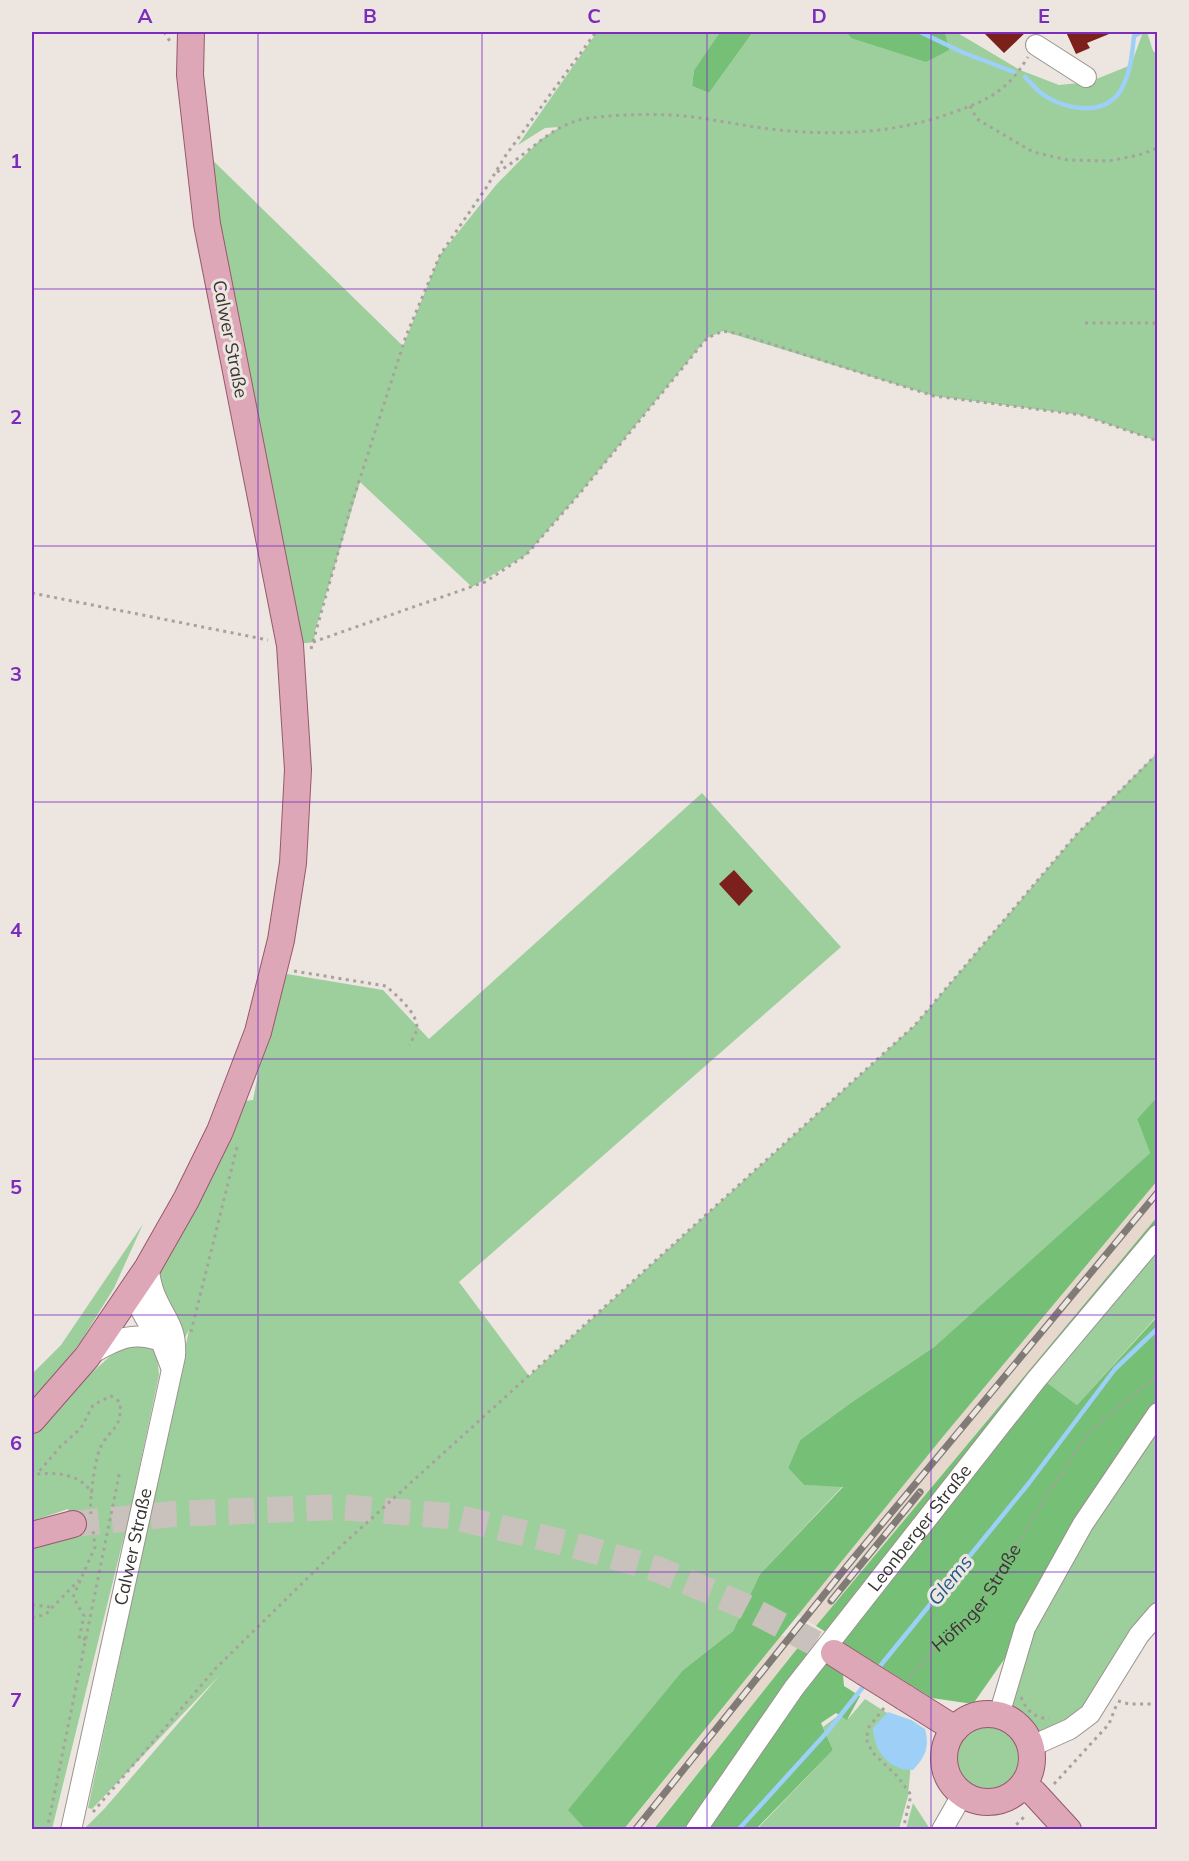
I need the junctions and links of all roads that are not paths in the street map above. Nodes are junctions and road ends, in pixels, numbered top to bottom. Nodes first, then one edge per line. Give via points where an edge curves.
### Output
1 (191, 32) edge
2 (1036, 45) dead end
3 (1086, 76) dead end
4 (1158, 1235) edge
5 (141, 1278) junction
6 (161, 1341) junction
7 (87, 1357) junction
8 (172, 1368) junction
9 (1158, 1413) edge
10 (32, 1420) edge
11 (85, 1522) tunnel mouth
12 (32, 1535) edge
13 (1158, 1613) edge
14 (834, 1653) tunnel mouth
15 (999, 1715) junction
16 (955, 1729) junction
17 (1032, 1746) junction
18 (1024, 1786) junction
19 (962, 1795) junction
20 (72, 1825) edge
21 (696, 1830) edge
22 (942, 1830) edge
23 (1068, 1830) edge

1 - 5 main road, Calwer Straße via 190,75 207,224 290,645 298,770 293,863 275,968 258,1032 220,1131
2 - 3 street
4 - 21 street, Leonberger Straße via 1036,1380 794,1688
5 - 6 street via 136,1300
5 - 7 main road, Calwer Straße
5 - 8 street, Calwer Straße via 156,1297 173,1331 176,1342
6 - 7 street via 134,1335
6 - 8 street
7 - 10 main road, Calwer Straße
8 - 20 street, Calwer Straße
9 - 15 street via 1083,1524 1025,1628
11 - 12 main road
13 - 17 street via 1138,1635 1090,1714 1070,1729
14 - 16 main road, bridge
15 - 16 main road via 975,1716
15 - 17 main road via 1020,1726
16 - 19 main road via 947,1742 945,1771
17 - 18 main road via 1031,1773
18 - 19 main road via 1003,1801 975,1801
18 - 23 main road
19 - 22 street

